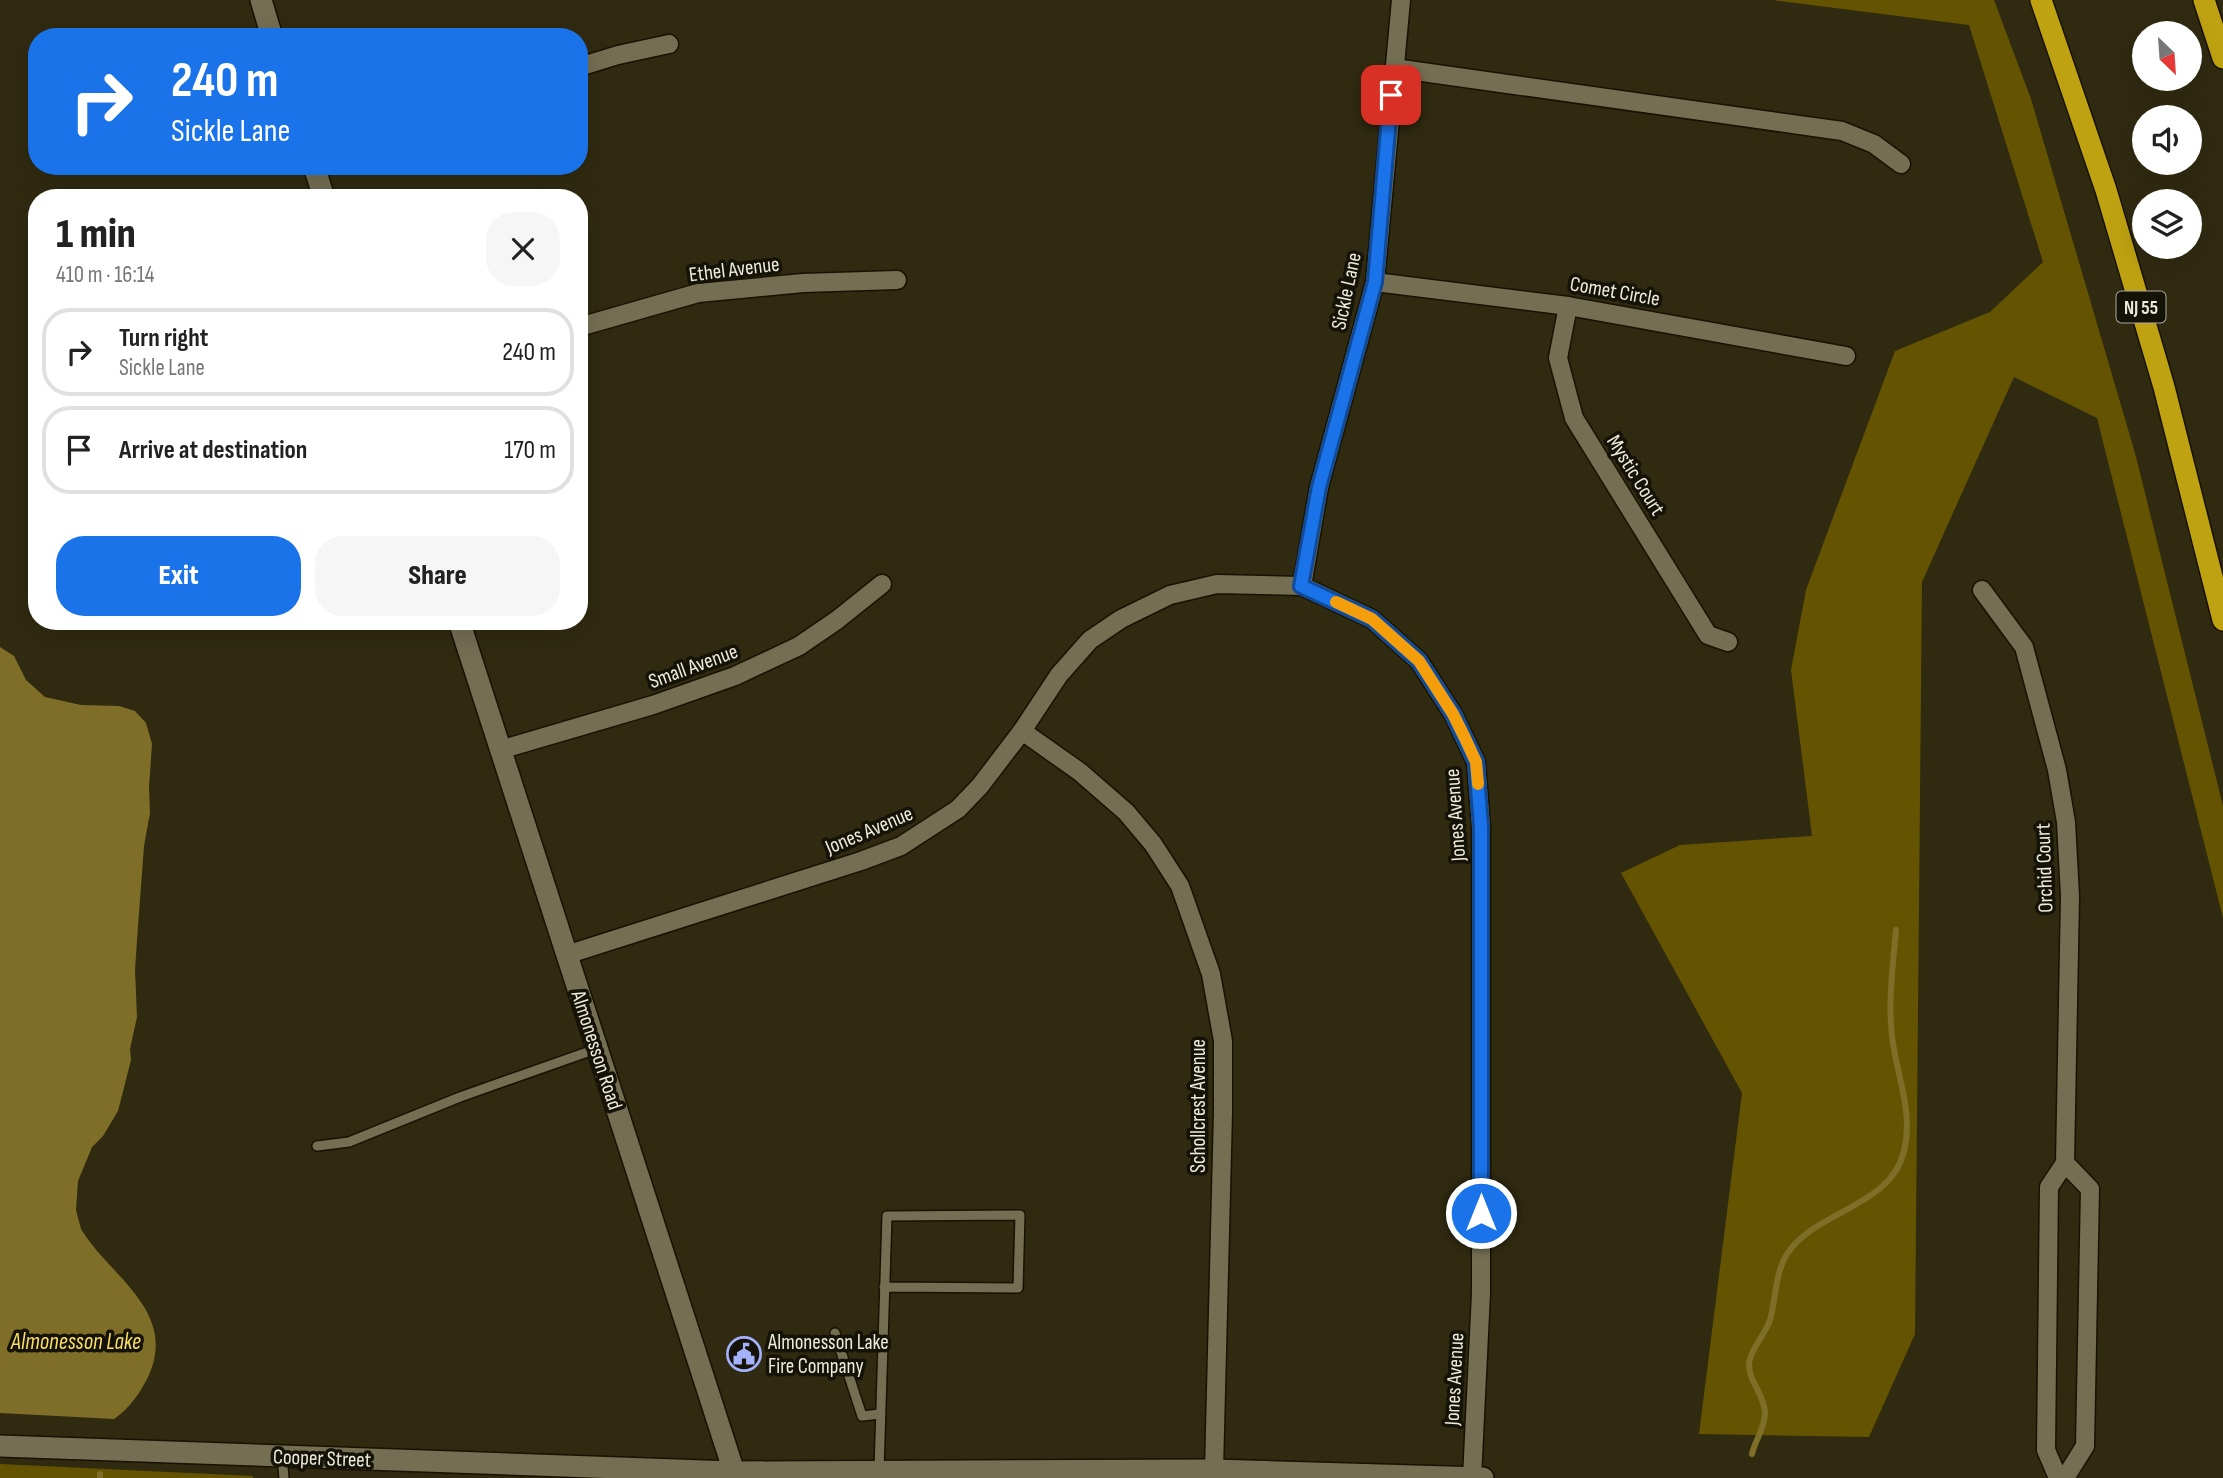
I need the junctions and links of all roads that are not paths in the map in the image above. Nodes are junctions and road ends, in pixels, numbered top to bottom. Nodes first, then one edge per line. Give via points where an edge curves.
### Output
1 (261, 0) edge
2 (1401, 0) edge
3 (2041, 0) edge
4 (2204, 0) edge
5 (269, 28) edge
6 (669, 44) dead end
7 (2223, 58) edge
8 (588, 64) edge
9 (1394, 68) junction
10 (1900, 164) dead end
11 (897, 280) dead end
12 (1375, 282) junction
13 (1568, 306) junction
14 (588, 324) edge
15 (1846, 356) dead end
16 (882, 584) dead end
17 (1301, 586) junction
18 (1982, 590) dead end
19 (2223, 620) edge
20 (462, 630) edge
21 (1728, 642) dead end
22 (1022, 732) junction
23 (500, 750) junction
24 (566, 955) junction
25 (596, 1049) junction
26 (317, 1146) dead end
27 (2065, 1163) junction
28 (884, 1287) junction
29 (835, 1333) dead end
30 (880, 1414) junction
31 (0, 1446) edge
32 (282, 1456) junction
33 (1214, 1470) junction
34 (878, 1471) junction
35 (581, 1472) edge
36 (1099, 1474) edge
37 (734, 1475) edge
38 (284, 1478) edge
39 (1472, 1478) edge
40 (1483, 1478) edge
41 (2058, 1478) edge
42 (2064, 1478) edge

1 - 5 main road
2 - 9 street, Sickle Lane
3 - 19 highway, NJ 55 via 2106,190 2164,387
4 - 7 highway
6 - 8 street
9 - 10 street via 1842,131 1874,144
9 - 12 street, Sickle Lane
11 - 14 street, Ethel Avenue via 698,293
12 - 13 street, Comet Circle
12 - 17 street, Sickle Lane via 1319,487
13 - 15 street, Comet Circle
13 - 21 street, Mystic Court via 1558,358 1574,418 1708,635
16 - 23 street, Small Avenue via 799,646 735,676
17 - 22 street, Jones Avenue via 1217,584 1170,595 1121,619 1090,640 1059,675
17 - 39 street, Jones Avenue via 1372,619 1419,661 1453,714 1476,762 1481,827 1481,1293
18 - 27 street, Orchid Court via 2024,647 2066,822 2070,896
20 - 23 main road, Almonesson Road
22 - 24 street, Jones Avenue via 958,809 901,846
22 - 33 street, Schollcrest Avenue via 1080,772 1126,812 1153,844 1181,886 1211,974 1223,1053
23 - 24 main road, Almonesson Road
24 - 25 main road, Almonesson Road
25 - 26 lane via 349,1142
25 - 37 main road, Almonesson Road
27 - 41 street, Orchid Court via 2049,1187 2046,1450
27 - 42 street via 2090,1189 2085,1446
28 - 28 lane via 887,1216 1020,1215 1018,1288
28 - 30 lane
29 - 30 lane via 862,1416
30 - 34 lane
31 - 32 main road, Cooper Street
32 - 35 main road, Cooper Street
32 - 38 lane
33 - 36 main road, Cooper Street
33 - 39 main road, Cooper Street
34 - 36 main road, Cooper Street
34 - 37 main road, Cooper Street
35 - 37 main road, Cooper Street
39 - 40 main road, Cooper Street

